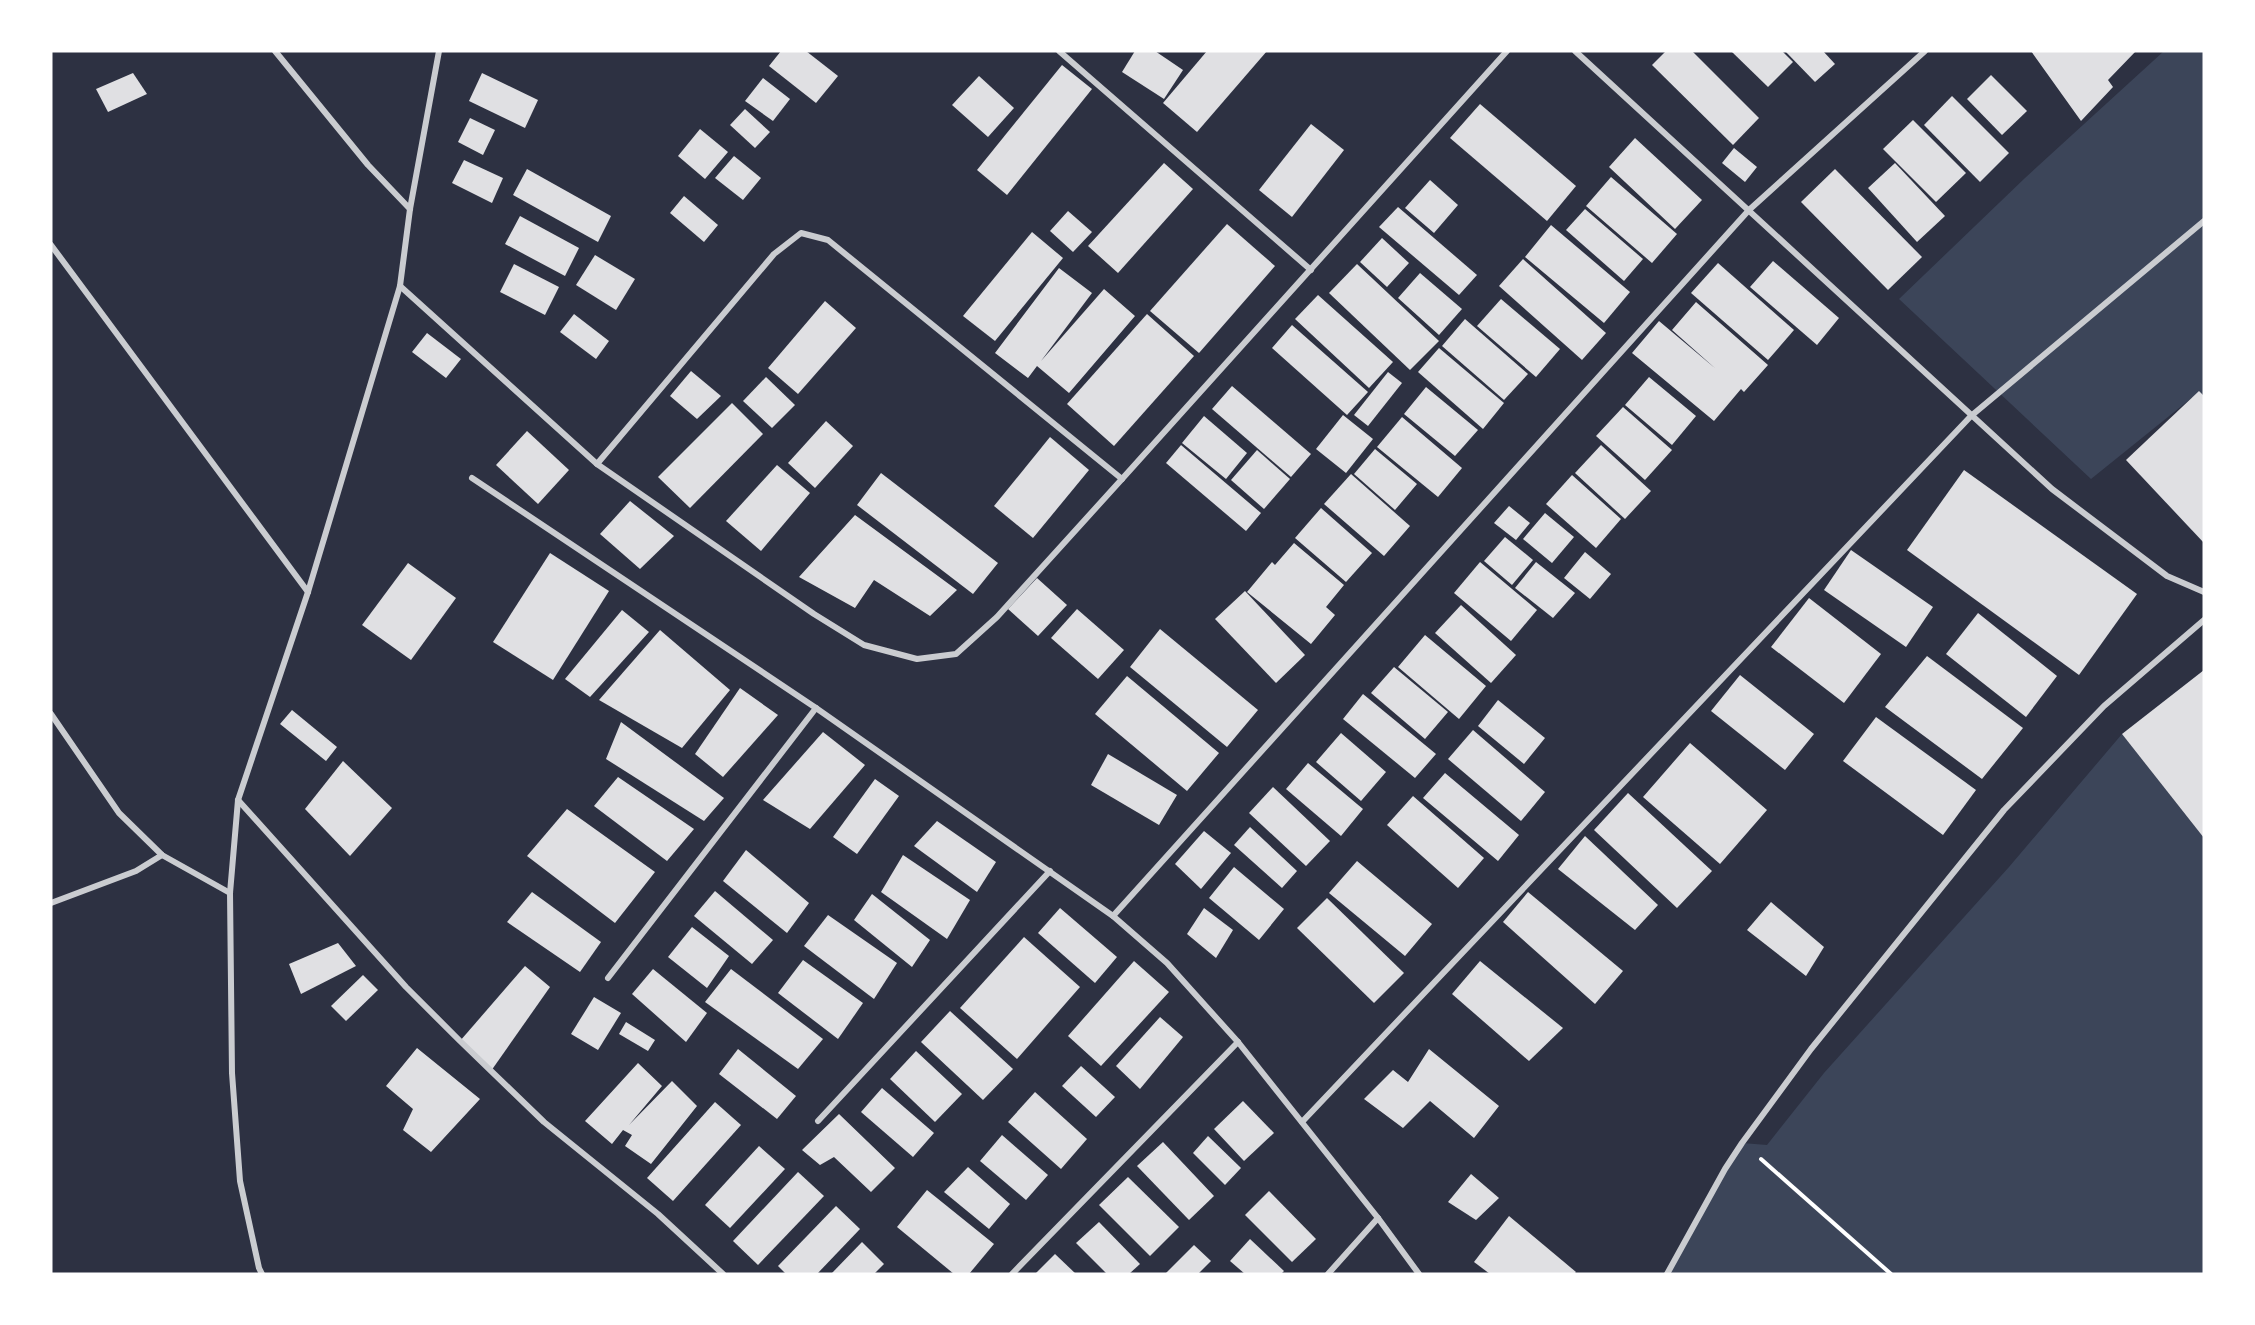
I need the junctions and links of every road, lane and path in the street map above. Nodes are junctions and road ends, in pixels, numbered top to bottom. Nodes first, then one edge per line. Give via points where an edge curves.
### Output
1 (274, 51) edge
2 (440, 51) edge
3 (1059, 51) edge
4 (1507, 51) edge
5 (1575, 51) edge
6 (1924, 51) edge
7 (410, 209) junction
8 (1749, 210) junction
9 (2204, 221) edge
10 (51, 245) edge
11 (1311, 270) junction
12 (400, 286) junction
13 (1971, 416) junction
14 (597, 464) junction
15 (471, 478) dead end
16 (1122, 479) junction
17 (308, 592) junction
18 (2204, 592) edge
19 (2204, 620) edge
20 (816, 708) junction
21 (51, 714) edge
22 (238, 800) junction
23 (162, 855) junction
24 (1050, 871) junction
25 (230, 892) junction
26 (51, 903) edge
27 (1113, 916) junction
28 (608, 978) dead end
29 (1238, 1042) junction
30 (818, 1121) dead end
31 (1302, 1122) junction
32 (1742, 1143) junction
33 (1378, 1218) junction
34 (262, 1274) edge
35 (723, 1274) edge
36 (1012, 1274) edge
37 (1328, 1274) edge
38 (1419, 1274) edge
39 (1668, 1274) edge
40 (1891, 1274) edge

1 - 7 street via 368,165
2 - 7 street
3 - 11 street
4 - 11 street
5 - 8 street
6 - 8 street
7 - 12 street
8 - 13 street
8 - 27 street
9 - 13 street
10 - 17 street
11 - 16 street
12 - 14 street
12 - 17 street
13 - 18 street via 2052,489 2167,576
13 - 31 street
14 - 16 street via 864,645 917,659 956,654 997,617
14 - 16 street via 774,254 801,233 828,240
15 - 20 street
17 - 22 street
19 - 32 street via 2104,706 2004,810 1811,1048
20 - 24 street
20 - 28 street
21 - 23 street via 119,813
22 - 25 street
22 - 35 street via 460,1041 544,1122 658,1214
23 - 25 street
23 - 26 street via 136,871
24 - 27 street
24 - 30 street
25 - 34 street via 232,1073 240,1181
27 - 29 street via 1167,963
29 - 31 street
29 - 36 street
31 - 33 street
32 - 39 street
32 - 40 path
33 - 37 street
33 - 38 street

